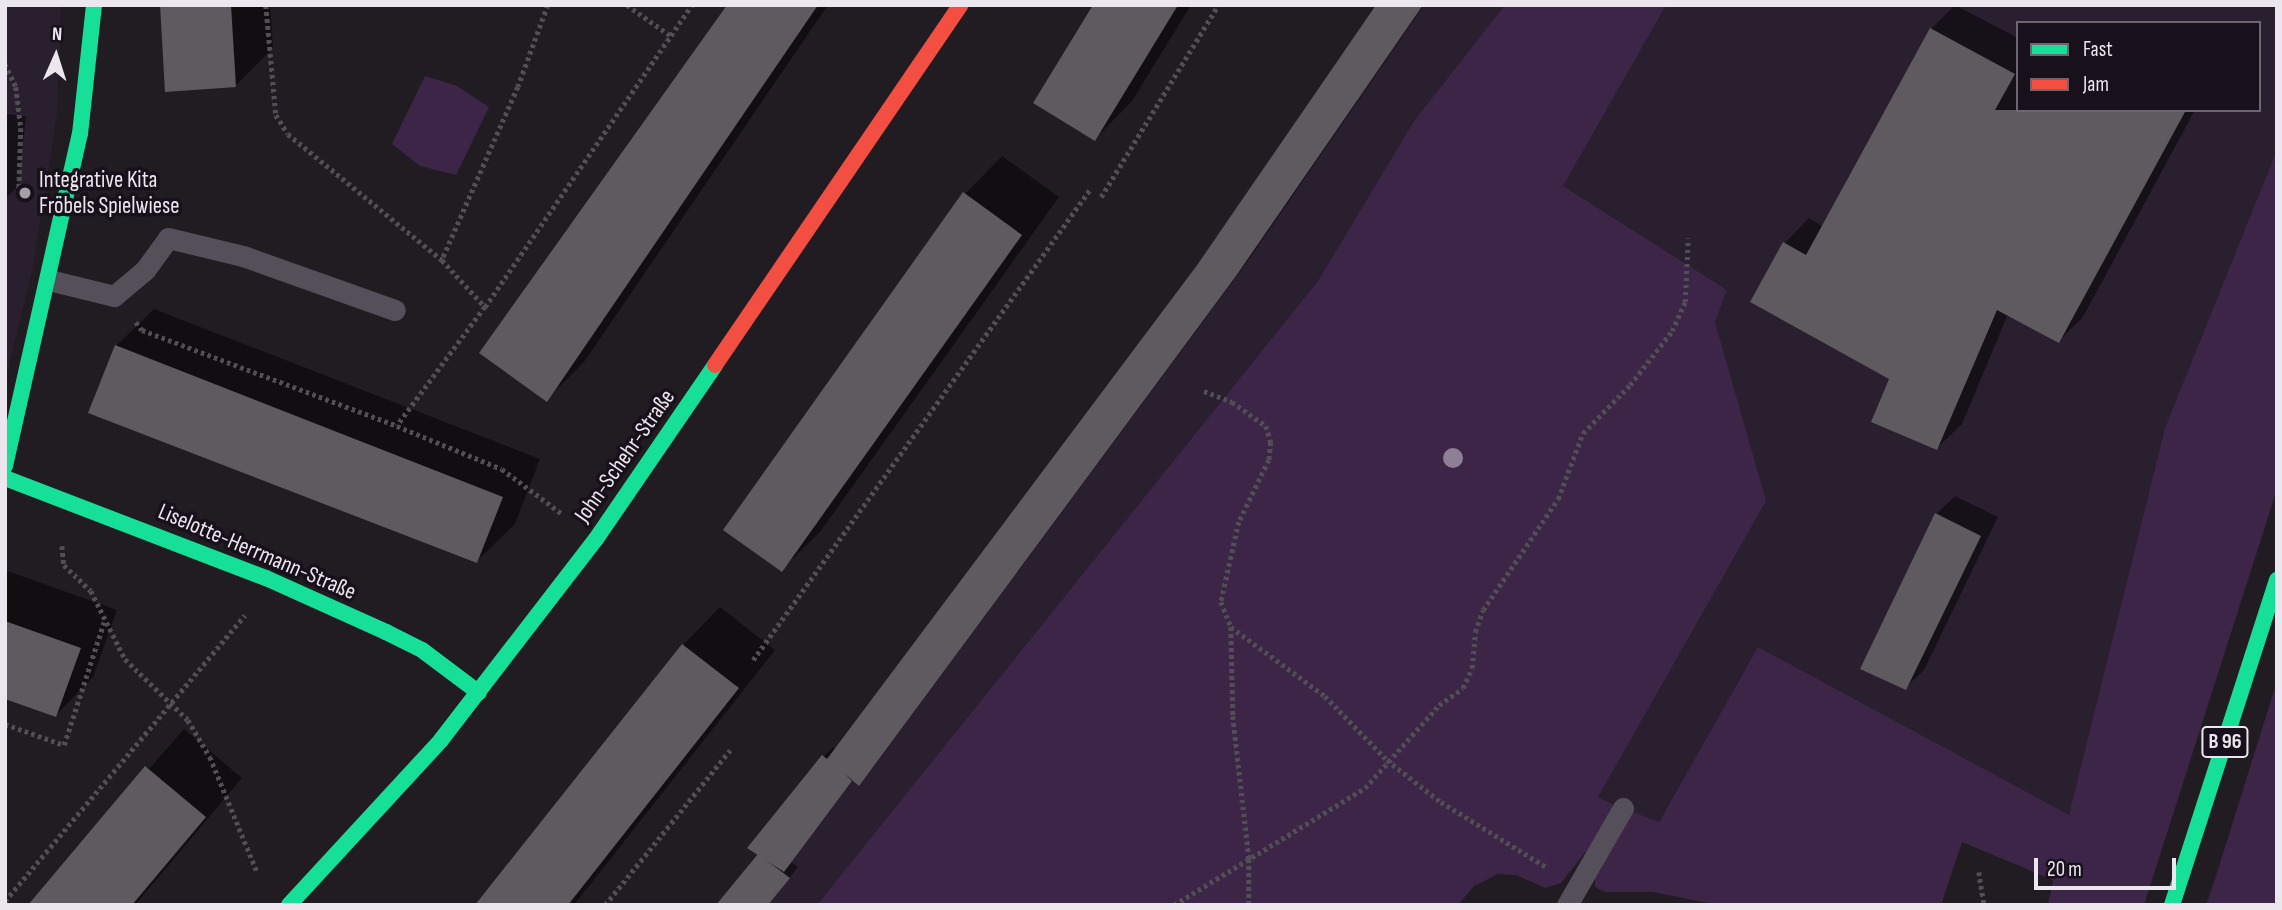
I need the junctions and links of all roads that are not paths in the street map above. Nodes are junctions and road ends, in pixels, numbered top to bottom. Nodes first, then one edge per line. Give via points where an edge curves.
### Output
1 (94, 5) edge
2 (961, 5) edge
3 (49, 280) junction
4 (395, 310) dead end
5 (5, 466) edge
6 (5, 478) edge
7 (2277, 579) edge
8 (479, 693) junction
9 (1623, 808) dead end
10 (1573, 896) edge
11 (289, 905) edge
12 (2172, 905) edge

1 - 3 street via 79,134
2 - 8 street, John-Schehr-Straße via 596,539
3 - 4 lane via 114,296 145,270 168,238 243,256
3 - 5 street
6 - 8 street, Liselotte-Herrmann-Straße via 266,578 422,650
7 - 12 street, B 96
8 - 11 street, John-Schehr-Straße
9 - 10 lane

